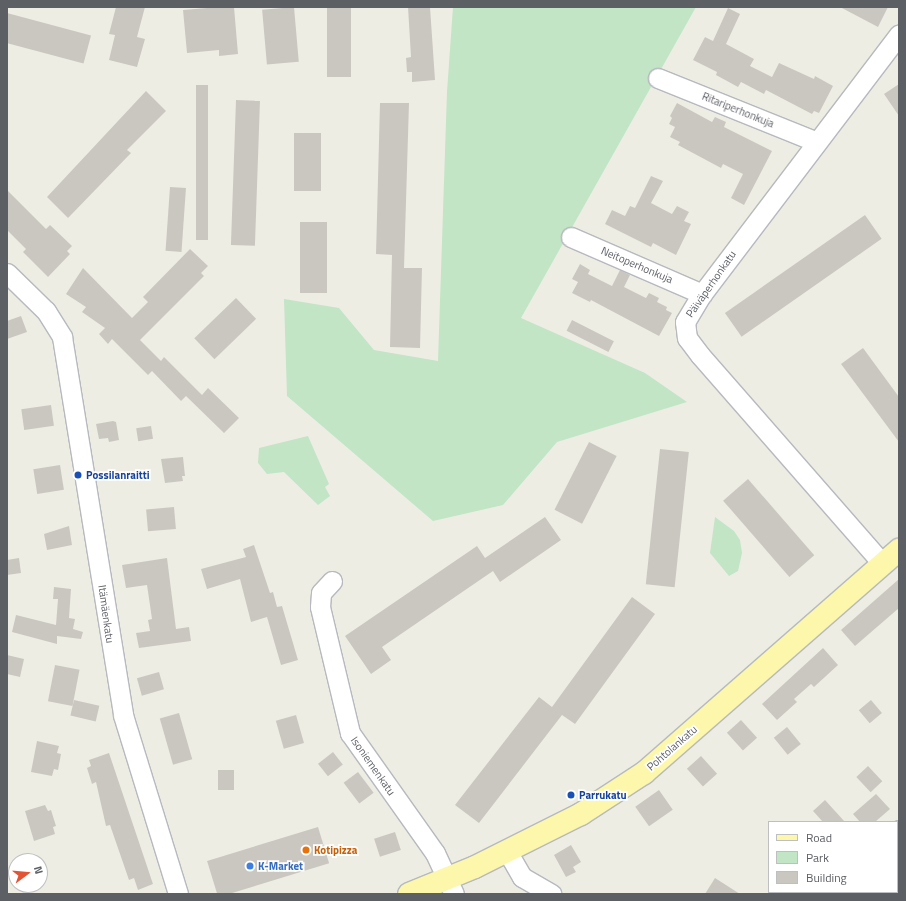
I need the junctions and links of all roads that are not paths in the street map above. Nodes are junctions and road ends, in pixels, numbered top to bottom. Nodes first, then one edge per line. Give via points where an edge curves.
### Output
1 (899, 34) edge
2 (658, 78) dead end
3 (817, 142) junction
4 (571, 237) dead end
5 (7, 273) edge
6 (702, 294) junction
7 (899, 550) edge
8 (882, 563) junction
9 (332, 581) dead end
10 (507, 851) junction
11 (450, 886) edge
12 (178, 894) edge
13 (410, 894) edge
14 (552, 894) edge

1 - 3 street, Päiväperhonkatu
2 - 3 street, Ritariperhonkuja
3 - 6 street, Päiväperhonkatu
4 - 6 street, Neitoperhonkuja
5 - 12 street, Itämäenkatu via 46,311 59,329 65,349 123,715
6 - 8 street, Päiväperhonkatu via 685,322 687,338
7 - 8 main road, Pohtolankatu
8 - 10 main road, Pohtolankatu via 644,773 581,814
9 - 11 street, Isoniemenkatu via 321,594 320,607 350,733 435,853
10 - 11 main road, Pohtolankatu
10 - 14 street via 522,877
11 - 13 main road, Pohtolankatu

